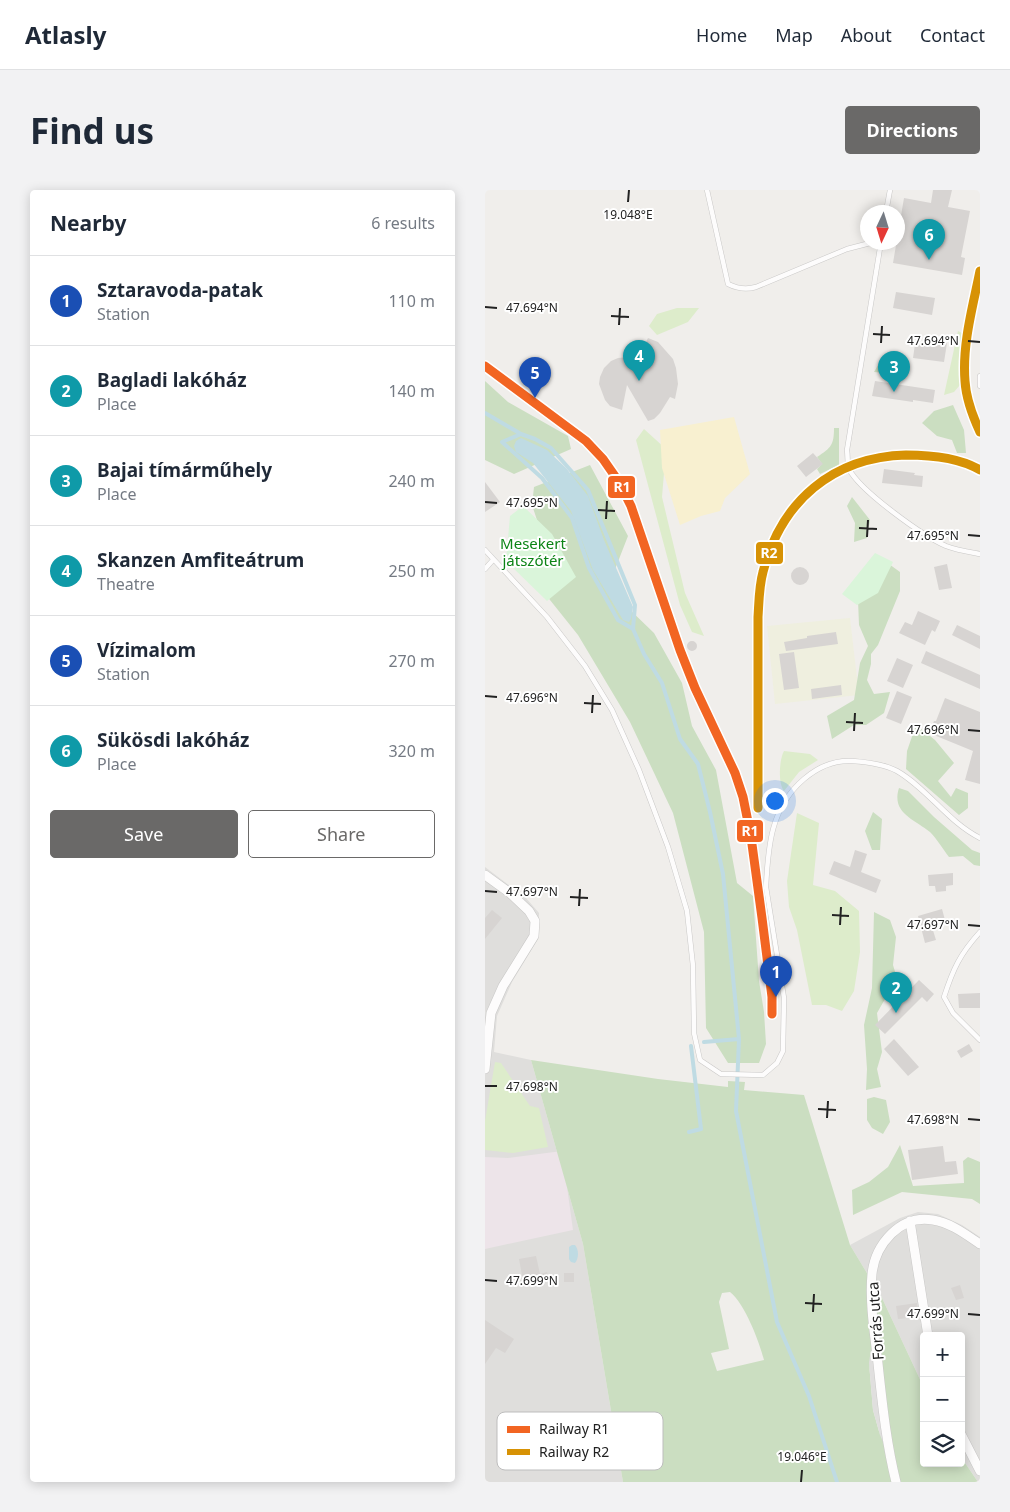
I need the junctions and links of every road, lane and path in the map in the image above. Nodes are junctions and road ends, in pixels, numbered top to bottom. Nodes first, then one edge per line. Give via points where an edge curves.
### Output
1 (707, 190) edge
2 (890, 190) edge
3 (887, 205) edge
4 (860, 246) edge
5 (880, 250) edge
6 (980, 376) edge
7 (980, 386) edge
8 (485, 550) edge
9 (980, 554) edge
10 (493, 560) junction
11 (485, 569) edge
12 (980, 838) edge
13 (485, 875) edge
14 (980, 932) edge
15 (980, 1040) edge
16 (485, 1069) edge
17 (910, 1221) junction
18 (980, 1244) edge
19 (927, 1332) edge
20 (965, 1442) edge
21 (980, 1471) edge
22 (896, 1482) edge

1 - 4 lane via 728,284 735,288 756,287
2 - 3 lane
5 - 9 lane via 847,450 848,466 852,475 873,496 928,538 948,547
6 - 7 lane
8 - 10 lane
10 - 11 lane
10 - 12 lane via 547,617 585,666 612,710 639,770 687,910 693,966 694,1033 700,1060 721,1074 763,1076 777,1063 783,1051 784,998 766,887 774,824 780,807 794,787 827,764 844,761 871,763 895,770 911,780 967,831
13 - 16 street via 511,893 535,921 534,936 503,986 491,1013
14 - 15 lane via 957,962 944,997 953,1013
17 - 18 street via 938,1221
17 - 19 street
17 - 22 street, Forrás utca via 885,1240 876,1257 872,1281 887,1442
20 - 21 street

